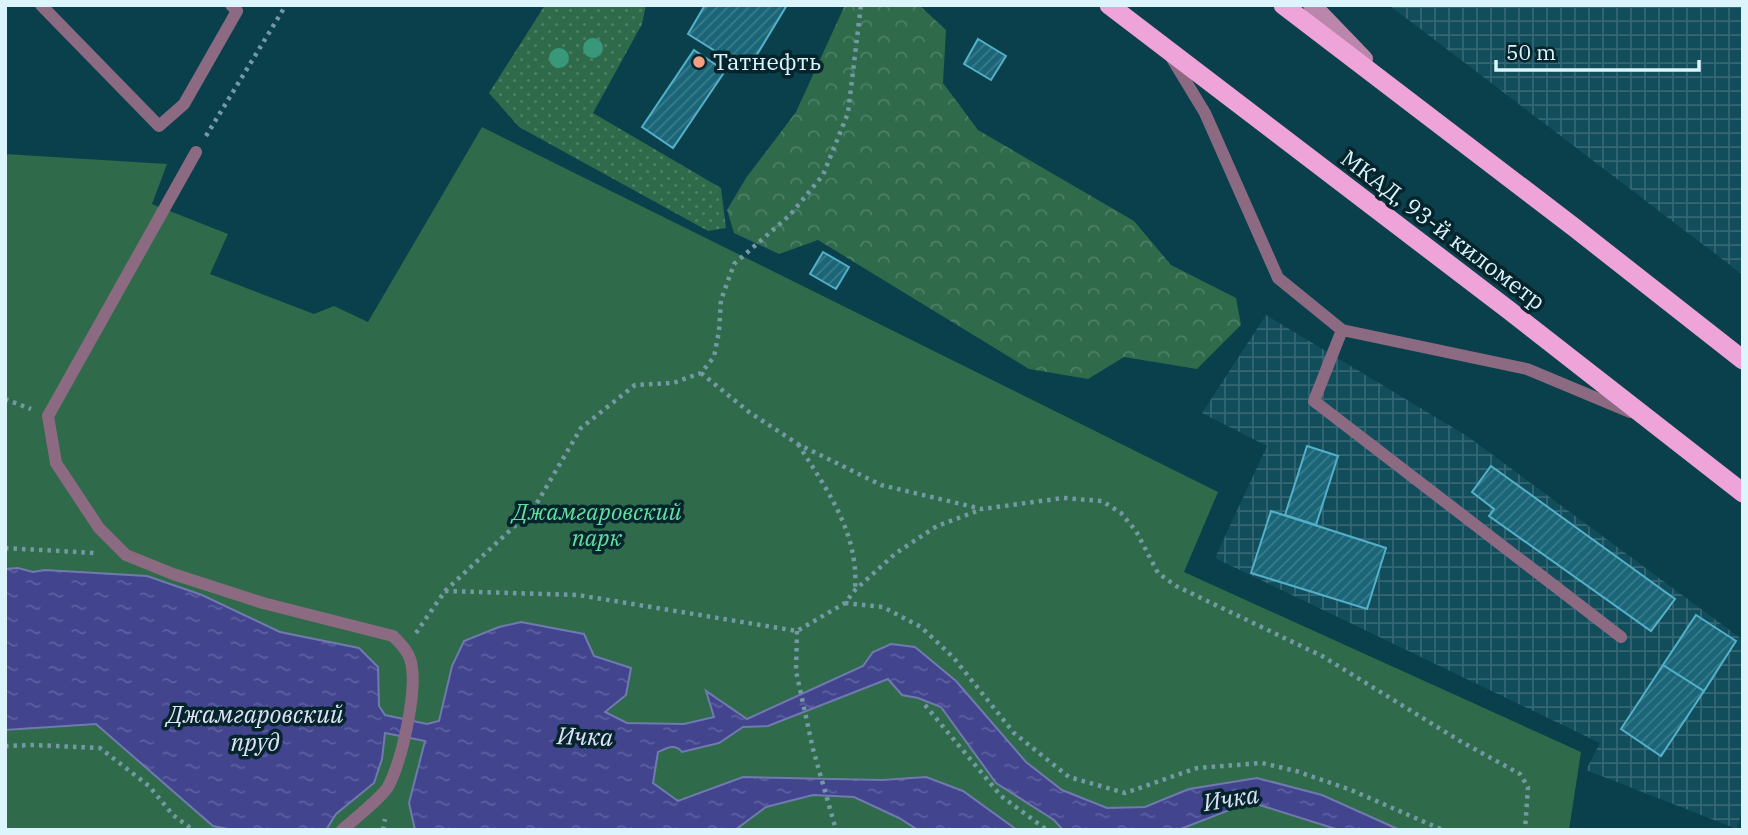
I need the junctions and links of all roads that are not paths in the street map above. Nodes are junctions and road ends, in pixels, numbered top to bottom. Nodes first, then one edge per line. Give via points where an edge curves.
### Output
1 (41, 5) edge
2 (231, 5) edge
3 (1283, 5) edge
4 (1312, 5) edge
5 (1111, 6) edge
6 (1165, 48) junction
7 (1396, 92) junction
8 (197, 152) road end
9 (1342, 330) junction
10 (1743, 360) edge
11 (1648, 419) junction
12 (1743, 494) edge
13 (1621, 637) dead end
14 (342, 830) edge

1 - 2 lane via 159,126 184,104 237,11
3 - 7 highway
4 - 7 main road
5 - 6 highway, МКАД, 93-й километр
6 - 9 lane via 1205,113 1278,278
6 - 11 highway, МКАД, 93-й километр
7 - 10 highway
8 - 14 lane via 48,416 55,463 99,528 126,555 263,603 393,636 405,648 412,667 410,712 389,787
9 - 11 lane via 1527,369
9 - 13 lane via 1314,401
11 - 12 highway, МКАД, 93-й километр

